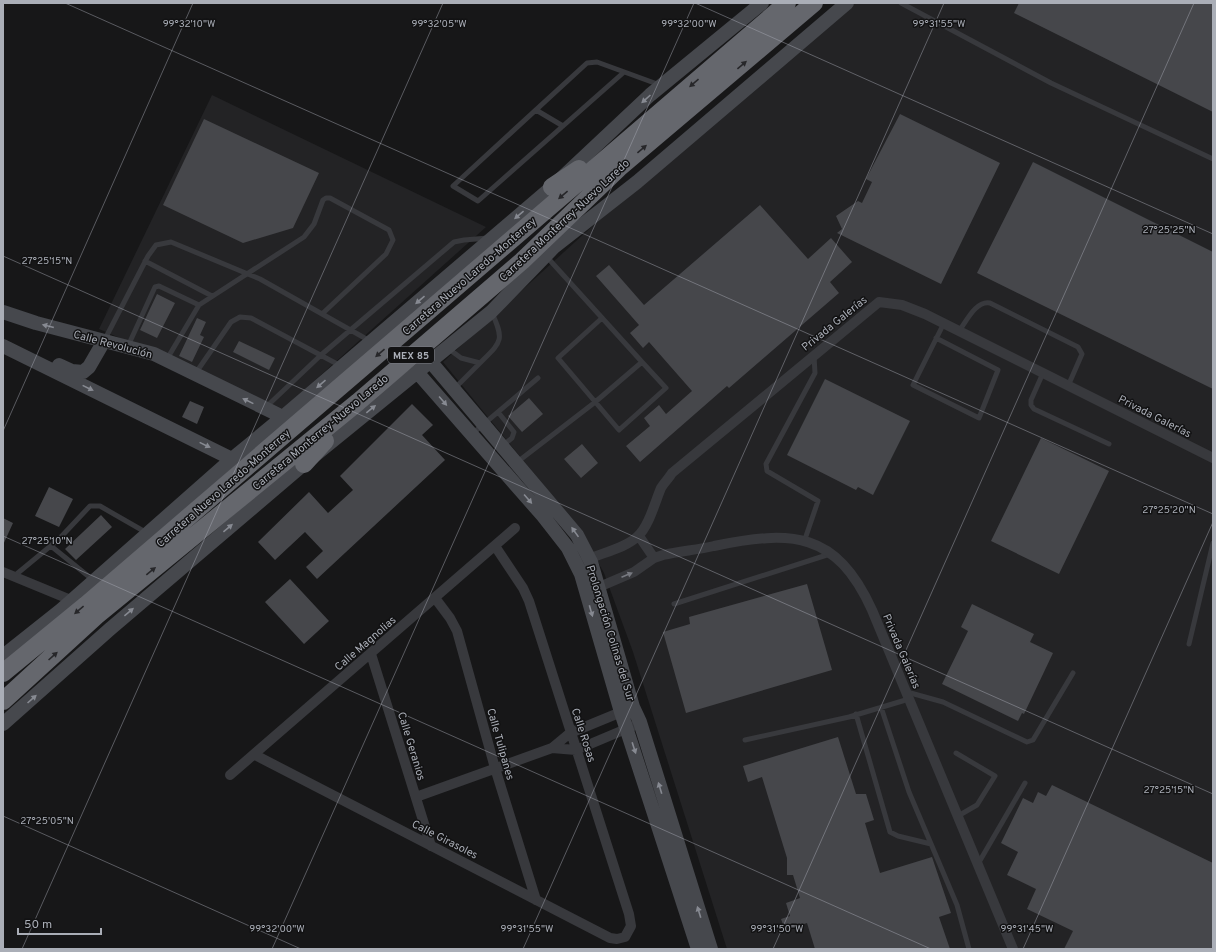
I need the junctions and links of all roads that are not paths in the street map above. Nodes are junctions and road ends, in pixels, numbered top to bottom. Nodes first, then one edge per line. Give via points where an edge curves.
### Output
1 (762, 3) edge
2 (787, 3) edge
3 (814, 3) edge
4 (848, 3) edge
5 (901, 3) edge
6 (908, 4) edge
7 (623, 73) junction
8 (663, 86) junction
9 (536, 110) junction
10 (563, 126) junction
11 (634, 135) junction
12 (1213, 159) edge
13 (552, 187) junction
14 (492, 238) junction
15 (546, 250) junction
16 (145, 261) junction
17 (529, 271) junction
18 (247, 273) junction
19 (212, 296) junction
20 (199, 305) junction
21 (3, 312) edge
22 (491, 312) junction
23 (322, 314) junction
24 (602, 318) junction
25 (944, 323) junction
26 (351, 330) junction
27 (959, 331) junction
28 (431, 338) junction
29 (936, 338) junction
30 (104, 341) junction
31 (371, 342) junction
32 (3, 346) edge
33 (127, 347) junction
34 (447, 348) junction
35 (321, 355) junction
36 (814, 355) junction
37 (167, 360) junction
38 (430, 361) junction
39 (642, 362) junction
40 (480, 363) junction
41 (42, 365) junction
42 (342, 366) junction
43 (417, 372) junction
44 (1043, 373) junction
45 (195, 374) junction
46 (538, 378) dead end
47 (1068, 386) junction
48 (454, 389) junction
49 (358, 402) junction
50 (594, 403) junction
51 (264, 409) junction
52 (498, 412) junction
53 (283, 417) junction
54 (484, 424) junction
55 (472, 434) junction
56 (1109, 444) dead end
57 (502, 445) junction
58 (490, 455) junction
59 (1213, 458) edge
60 (232, 459) junction
61 (517, 462) junction
62 (304, 464) junction
63 (505, 472) junction
64 (515, 528) dead end
65 (148, 533) junction
66 (639, 536) junction
67 (804, 542) junction
68 (1213, 543) edge
69 (51, 546) junction
70 (496, 546) junction
71 (831, 554) junction
72 (588, 558) junction
73 (654, 558) junction
74 (576, 565) junction
75 (3, 572) edge
76 (13, 577) junction
77 (93, 580) junction
78 (592, 591) junction
79 (435, 598) junction
80 (674, 604) dead end
81 (66, 605) junction
82 (1189, 644) dead end
83 (371, 654) junction
84 (3, 656) edge
85 (3, 664) edge
86 (3, 673) edge
87 (1073, 673) dead end
88 (907, 695) junction
89 (3, 700) edge
90 (881, 707) junction
91 (627, 709) junction
92 (856, 714) junction
93 (3, 724) edge
94 (634, 725) junction
95 (570, 733) junction
96 (745, 740) dead end
97 (552, 748) junction
98 (576, 750) junction
99 (956, 753) dead end
100 (255, 755) junction
101 (496, 768) junction
102 (230, 775) dead end
103 (1025, 783) dead end
104 (416, 797) junction
105 (958, 816) junction
106 (931, 844) junction
107 (431, 846) junction
108 (978, 865) junction
109 (536, 900) junction
110 (625, 936) joint
111 (697, 943) edge
112 (711, 949) edge
113 (969, 949) edge
114 (1013, 949) edge

1 - 8 street
2 -> 11 highway, Carretera Nuevo Laredo-Monterrey / MEX 85
15 -> 3 highway, Carretera Monterrey-Nuevo Laredo / MEX 85 via 620,168
4 - 15 street via 637,182
5 - 6 lane
6 - 12 lane via 1051,83
7 - 8 lane
7 - 9 lane via 597,62 587,62
7 - 10 lane
8 -> 13 street via 650,95
9 - 10 lane
9 - 10 lane via 453,186 478,201
11 - 13 highway
11 -> 86 highway, Carretera Nuevo Laredo-Monterrey / MEX 85
13 -> 14 street
14 - 26 lane via 454,242
14 -> 31 street
15 - 17 street
15 - 24 lane
15 - 28 highway, Carretera Monterrey-Nuevo Laredo / MEX 85
16 - 18 lane via 156,245 171,242
16 - 19 lane
16 - 30 lane
17 - 22 street
17 - 28 highway via 452,330
18 - 19 lane
18 - 23 lane
18 - 23 lane via 304,237 314,224 326,198 389,230 393,240 386,254
19 - 20 lane
20 - 33 lane via 159,286 155,287
20 - 37 lane
30 -> 21 street, Calle Revolución
22 - 34 street
22 - 40 lane via 500,338 497,346
23 - 26 lane
24 - 39 lane
24 - 50 lane via 558,358
25 - 27 street, Privada Galerías
25 - 29 lane
25 - 36 street, Privada Galerías via 902,305 879,302
26 - 31 lane
26 - 35 lane
27 - 44 street, Privada Galerías
27 - 47 lane via 979,304 984,302 1078,347 1082,354
28 - 49 highway, Carretera Monterrey-Nuevo Laredo / MEX 85
29 - 29 lane via 913,385 979,418 998,370
30 - 33 street, Calle Revolución
30 - 41 street via 89,367 83,372 48,362
31 - 42 street
32 - 41 street
33 - 37 street, Calle Revolución
34 - 38 street
34 - 40 lane via 461,358
35 - 42 lane
35 - 45 lane via 251,318 240,317 231,322
35 - 51 lane
36 - 66 street, Privada Galerías via 672,473 662,487
36 - 67 lane via 815,373 766,464 767,471 818,501
37 - 45 street, Calle Revolución
38 - 43 street
38 - 48 street, Prolongación Colinas del Sur
39 - 50 lane
39 - 50 lane via 666,388 618,430
40 - 48 lane
41 -> 60 street
42 -> 53 street
43 -> 55 street, Prolongación Colinas del Sur
62 -> 43 street
44 - 47 street, Privada Galerías
44 - 56 lane via 1031,400 1034,409
51 -> 45 street, Calle Revolución
46 - 52 lane
47 - 59 street, Privada Galerías
48 - 54 street, Prolongación Colinas del Sur
49 - 62 highway via 354,411
89 -> 49 highway, Carretera Monterrey-Nuevo Laredo / MEX 85 via 96,616
50 - 61 lane
51 - 53 street, Calle Revolución
52 - 54 lane
52 - 57 lane via 514,432 512,438
53 - 60 street
54 - 55 lane
54 - 57 street, Prolongación Colinas del Sur
55 - 58 street, Prolongación Colinas del Sur
57 - 58 lane
57 - 61 street, Prolongación Colinas del Sur
58 - 63 street, Prolongación Colinas del Sur
60 - 65 street
61 - 63 lane
72 -> 61 street, Prolongación Colinas del Sur via 577,535
93 -> 62 street
63 -> 74 street, Prolongación Colinas del Sur via 568,548
64 - 70 street, Calle Magnolias
65 - 69 lane via 100,506 90,506
65 - 77 street
66 - 72 street via 628,543
66 - 73 street
67 - 71 street, Privada Galerías
67 - 73 street, Privada Galerías via 772,537 674,552
68 - 82 lane
69 - 76 lane
69 - 77 lane
70 - 79 street, Calle Magnolias
70 - 95 street, Calle Rosas via 529,601
71 - 80 lane
71 - 88 street, Privada Galerías via 848,568 864,593
72 - 74 street
72 - 78 street, Prolongación Colinas del Sur
78 -> 73 street, Privada Galerías via 634,572
74 - 78 street, Prolongación Colinas del Sur
75 - 76 street
76 - 81 street
77 - 81 street
78 - 91 street, Prolongación Colinas del Sur
79 - 83 street, Calle Magnolias
79 - 101 street, Calle Tulipanes via 456,631
81 - 84 street
81 - 85 highway
83 - 100 street, Calle Magnolias
83 - 104 street, Calle Geranios
87 - 88 lane via 1033,740 1027,742 944,702
88 - 90 lane
88 - 105 street, Privada Galerías
90 - 92 lane
90 - 106 lane via 909,792
91 - 94 street, Prolongación Colinas del Sur
91 - 95 street
92 - 96 lane
92 - 106 lane via 890,832
94 - 98 street
94 - 111 street, Prolongación Colinas del Sur
95 - 97 street
95 - 98 street, Calle Rosas
97 - 98 street
97 - 101 street
98 - 110 street, Calle Rosas via 629,914 631,926
99 - 105 lane via 995,776 977,805
100 - 102 street, Calle Magnolias
100 - 107 street, Calle Girasoles
101 - 104 street
101 - 109 street, Calle Tulipanes
103 - 108 lane
104 - 107 street, Calle Geranios
105 - 108 street, Privada Galerías
106 - 113 lane via 958,905
107 - 109 street, Calle Girasoles
108 - 114 street, Privada Galerías
109 - 110 street, Calle Girasoles via 610,938
111 - 112 street, Prolongación Colinas del Sur

